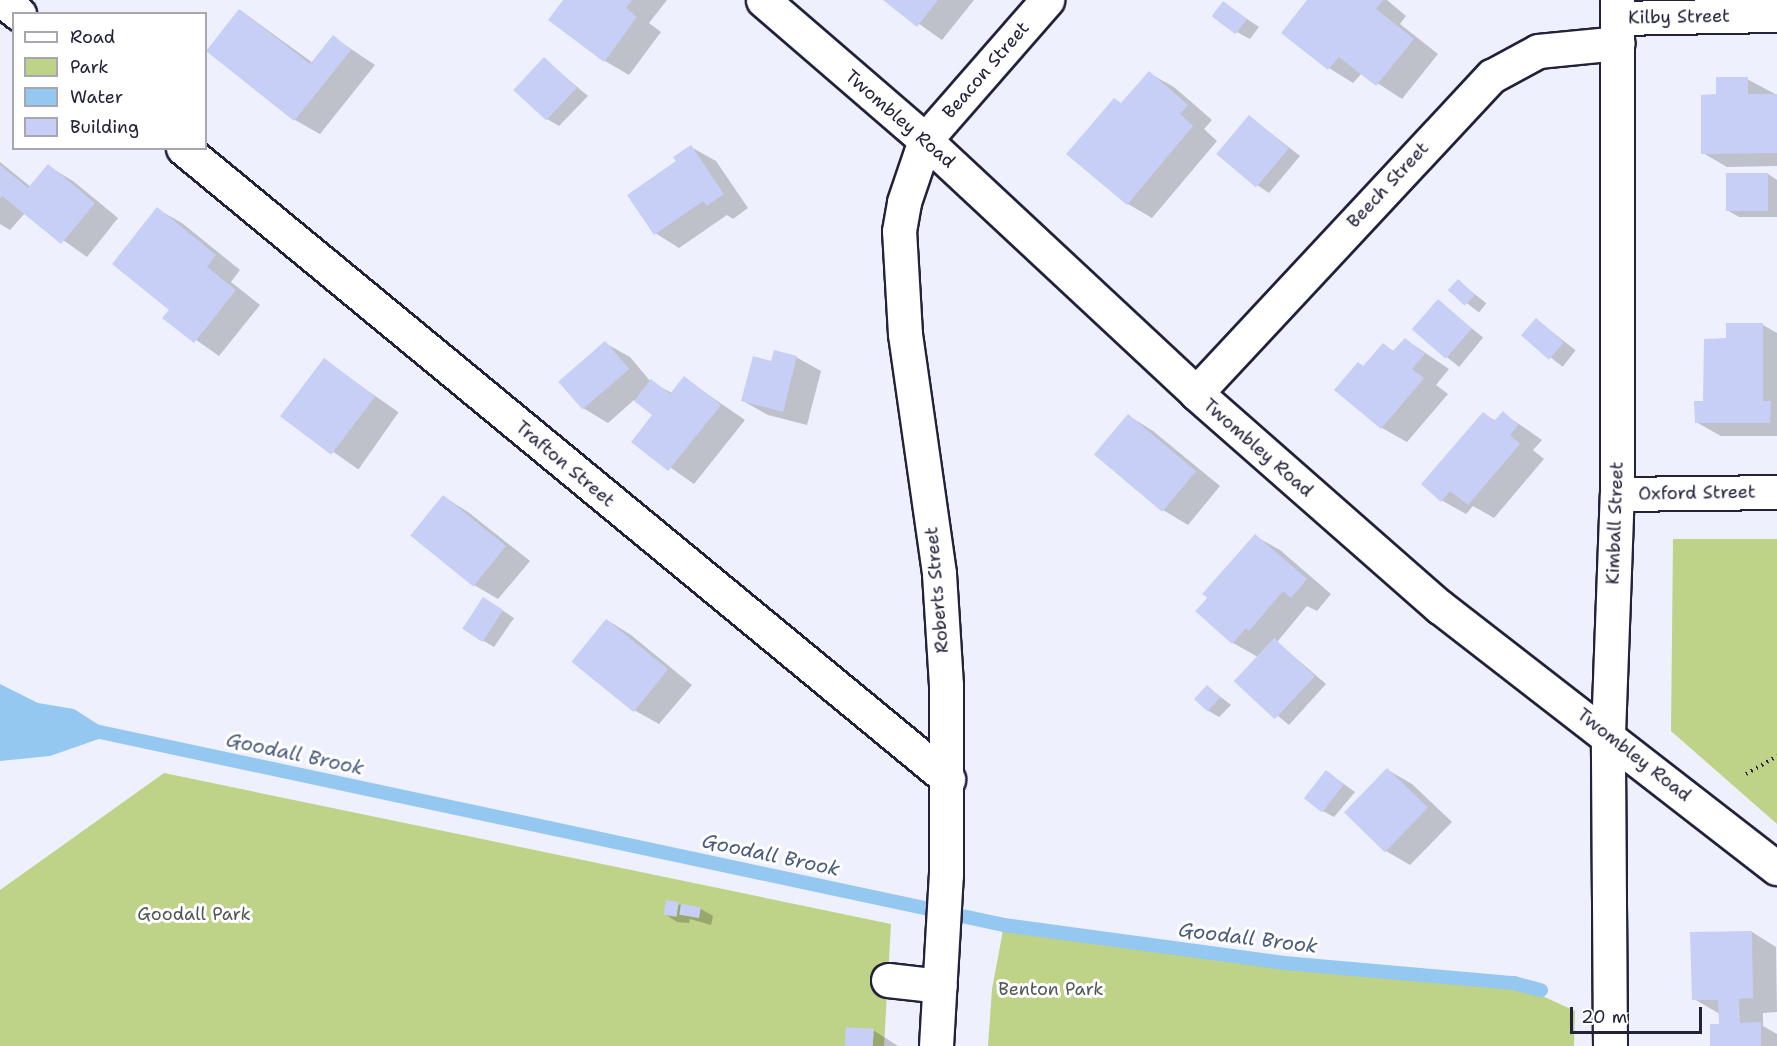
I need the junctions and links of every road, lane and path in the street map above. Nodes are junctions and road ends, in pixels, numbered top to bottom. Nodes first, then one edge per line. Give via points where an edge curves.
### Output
1 (2, 0) edge
2 (763, 0) edge
3 (1047, 0) edge
4 (17, 12) edge
5 (1777, 15) edge
6 (1617, 20) edge
7 (925, 140) junction
8 (185, 150) edge
9 (1196, 393) junction
10 (1777, 492) edge
11 (1617, 494) junction
12 (1608, 734) junction
13 (1777, 756) edge
14 (1746, 774) dead end
15 (948, 779) junction
16 (1777, 868) edge
17 (941, 971) junction
18 (888, 980) dead end
19 (936, 1046) edge
20 (1610, 1046) edge

1 - 4 street
2 - 7 street, Twombley Road
3 - 7 street, Beacon Street
5 - 6 street, Kilby Street
6 - 9 street, Beech Street via 1538,51 1492,76
6 - 11 street, Kimball Street
7 - 9 street, Twombley Road
7 - 15 street, Roberts Street via 904,202 898,270 939,573
8 - 15 street, Trafton Street
9 - 12 street, Twombley Road via 1440,607
10 - 11 street, Oxford Street
11 - 12 street, Kimball Street
12 - 16 street, Twombley Road
12 - 20 street, Kimball Street
13 - 14 path
15 - 17 street, Roberts Street
17 - 18 street
17 - 19 street, Roberts Street

